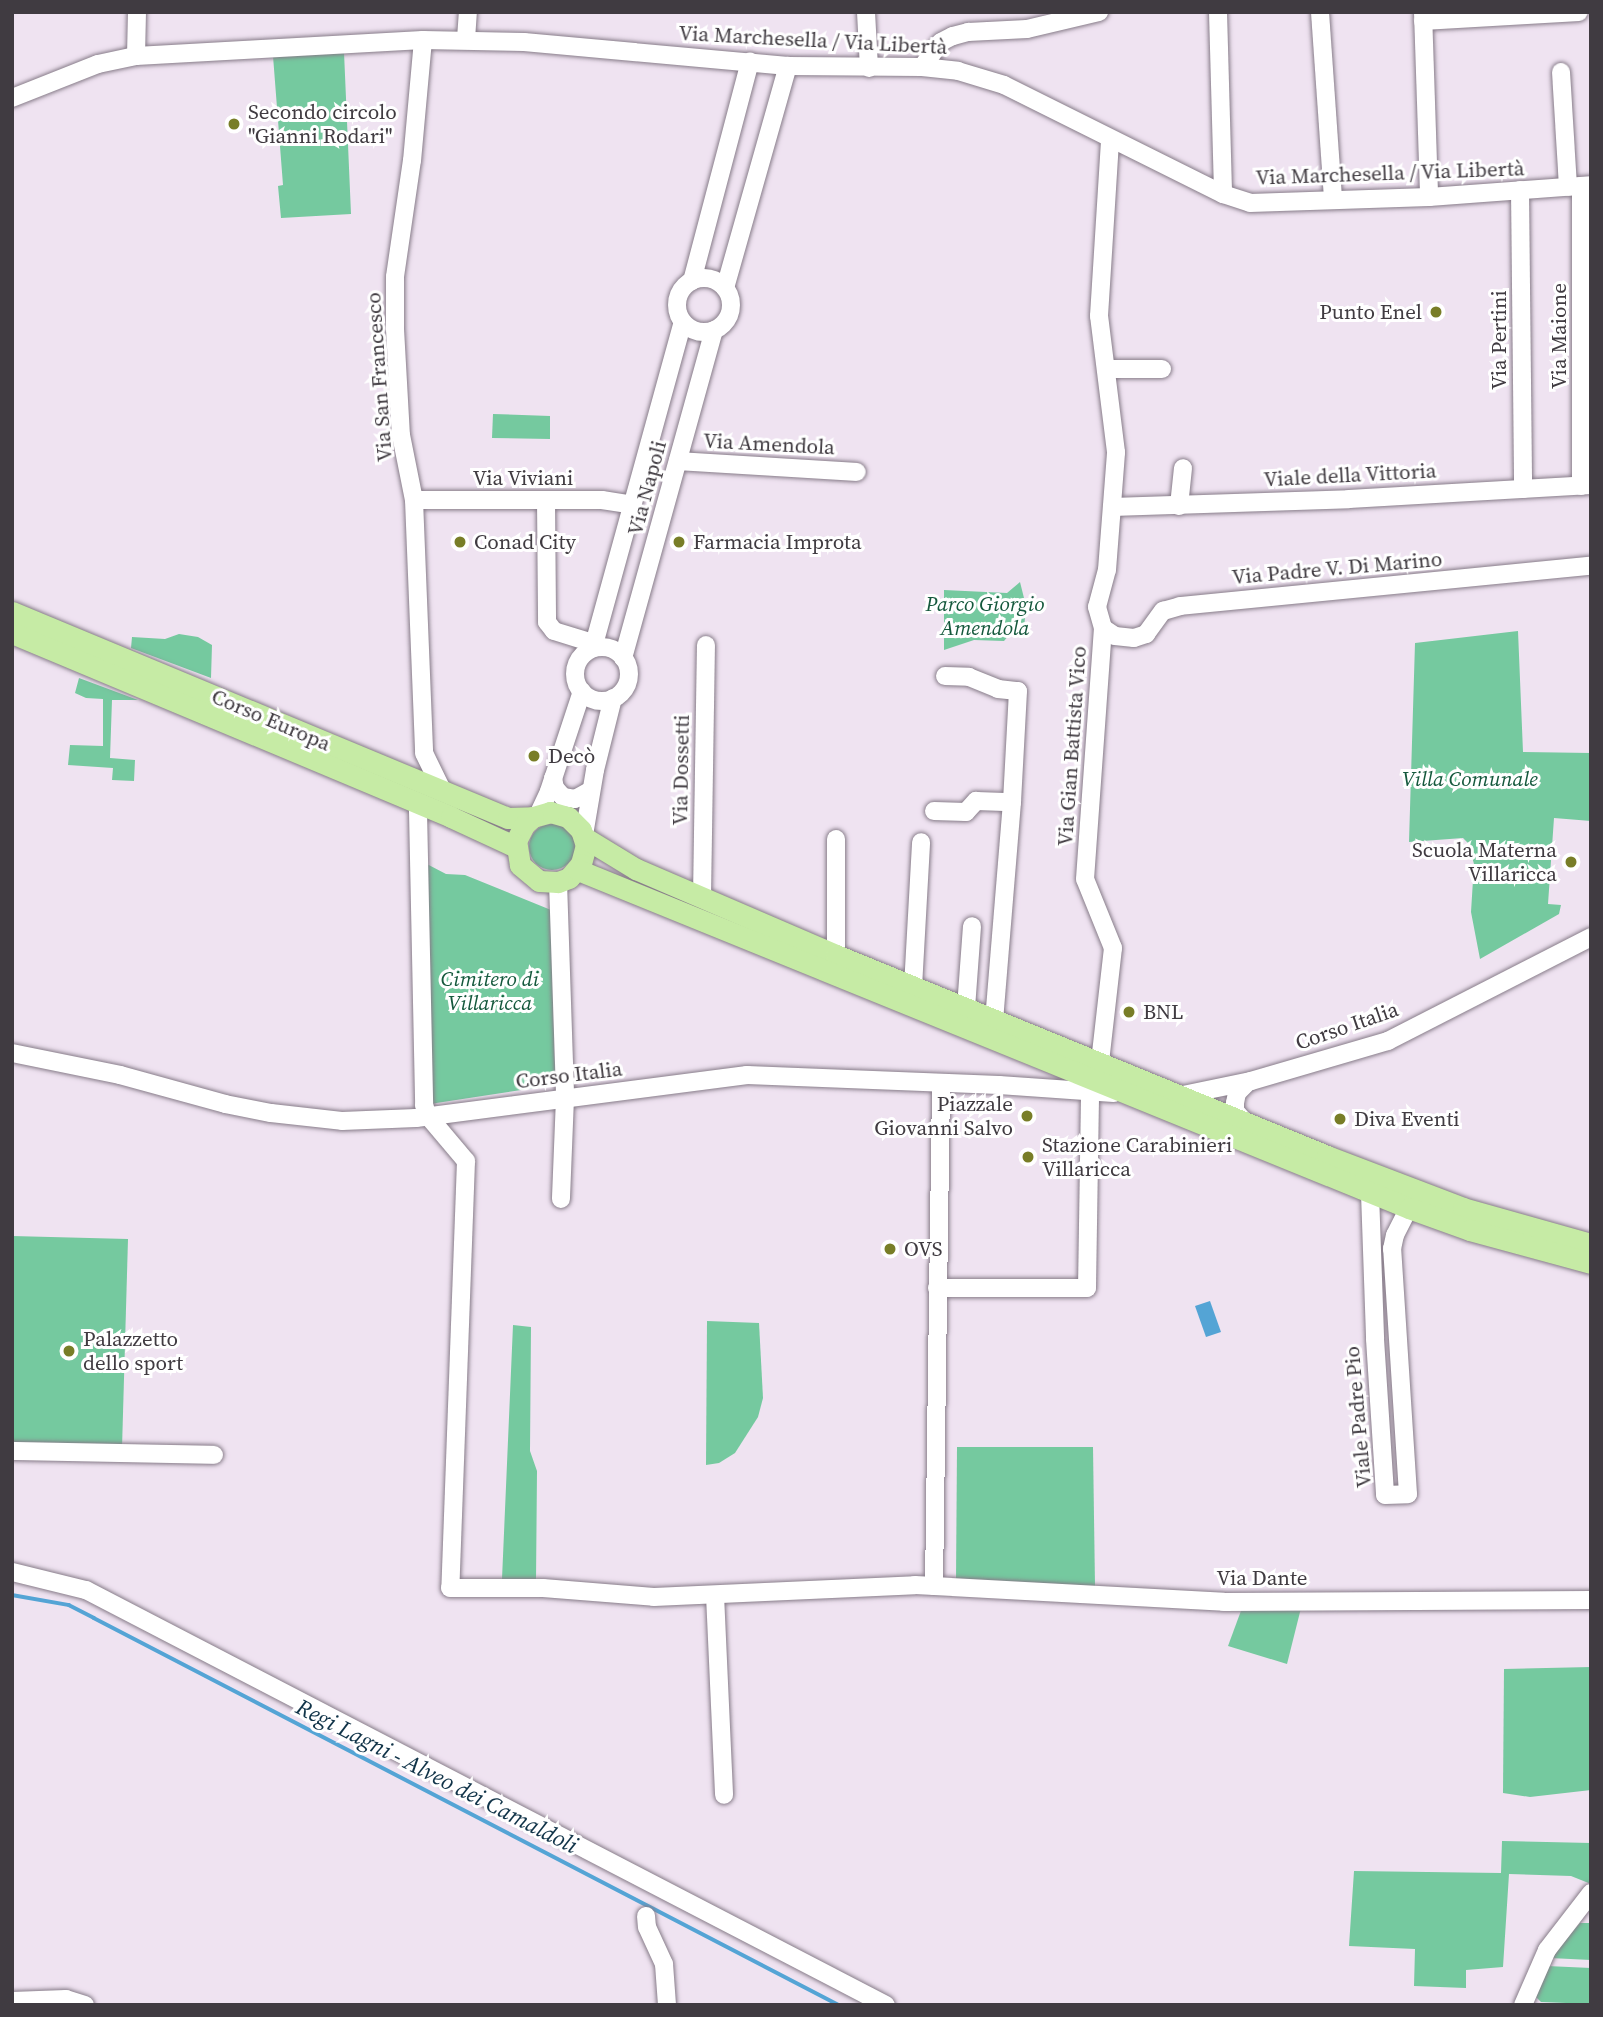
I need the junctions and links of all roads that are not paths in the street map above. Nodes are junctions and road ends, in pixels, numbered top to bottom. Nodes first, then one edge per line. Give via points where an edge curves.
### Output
1 (137, 12) edge
2 (468, 12) edge
3 (866, 12) edge
4 (1099, 12) edge
5 (1218, 12) edge
6 (1320, 12) edge
7 (1579, 12) edge
8 (1423, 17) edge
9 (466, 39) junction
10 (423, 40) junction
11 (136, 56) junction
12 (750, 62) junction
13 (788, 66) junction
14 (922, 66) junction
15 (869, 68) junction
16 (1561, 72) dead end
17 (12, 99) edge
18 (1110, 139) junction
19 (1580, 186) edge
20 (1520, 190) junction
21 (1223, 194) junction
22 (1429, 197) junction
23 (1333, 200) junction
24 (692, 281) junction
25 (724, 288) junction
26 (683, 322) junction
27 (714, 330) junction
28 (1108, 369) junction
29 (1162, 369) dead end
30 (678, 461) junction
31 (1183, 468) dead end
32 (857, 472) dead end
33 (1586, 485) edge
34 (1523, 489) junction
35 (414, 500) junction
36 (546, 500) junction
37 (632, 505) junction
38 (1180, 506) junction
39 (1112, 507) junction
40 (1591, 566) edge
41 (12, 612) edge
42 (1103, 628) junction
43 (12, 634) edge
44 (706, 645) dead end
45 (593, 646) junction
46 (624, 658) junction
47 (945, 676) dead end
48 (582, 691) junction
49 (613, 698) junction
50 (424, 753) junction
51 (402, 775) junction
52 (554, 778) junction
53 (591, 790) junction
54 (443, 792) junction
55 (1012, 802) junction
56 (422, 805) junction
57 (934, 811) dead end
58 (536, 816) junction
59 (584, 837) junction
60 (836, 839) dead end
61 (921, 842) dead end
62 (516, 847) junction
63 (578, 870) junction
64 (558, 882) junction
65 (702, 897) junction
66 (972, 926) dead end
67 (1591, 937) edge
68 (836, 955) junction
69 (913, 987) junction
70 (966, 1008) junction
71 (994, 1019) junction
72 (12, 1052) edge
73 (1100, 1062) junction
74 (1061, 1065) junction
75 (1248, 1082) junction
76 (942, 1083) junction
77 (1055, 1088) junction
78 (1090, 1090) junction
79 (1150, 1091) junction
80 (1183, 1095) junction
81 (565, 1098) junction
82 (428, 1116) junction
83 (1244, 1121) junction
84 (1370, 1193) junction
85 (561, 1199) dead end
86 (1409, 1208) junction
87 (1591, 1244) edge
88 (1591, 1263) edge
89 (937, 1288) junction
90 (12, 1451) edge
91 (215, 1455) dead end
92 (12, 1572) edge
93 (934, 1586) junction
94 (715, 1595) junction
95 (1591, 1600) edge
96 (724, 1795) dead end
97 (1591, 1893) edge
98 (646, 1916) dead end
99 (12, 2001) edge
100 (85, 2005) edge
101 (667, 2005) edge
102 (886, 2005) edge
103 (1523, 2005) edge

1 - 11 street
2 - 9 street
3 - 15 street
4 - 14 street via 1027,29 953,36 941,42
5 - 21 street
6 - 23 street
7 - 8 street
8 - 22 street
9 - 10 street, Via Marchesella / Via Libertà
9 - 12 street, Via Marchesella / Via Libertà
10 - 11 street, Via Marchesella / Via Libertà
10 - 35 street, Via San Francesco via 414,147 395,277 401,435
11 - 17 street, Via Marchesella / Via Libertà via 98,64
12 - 13 street, Via Marchesella / Via Libertà
12 - 24 street
13 - 15 street, Via Marchesella / Via Libertà
13 - 25 street
14 - 15 street, Via Marchesella / Via Libertà
14 - 18 street, Via Marchesella / Via Libertà via 993,80
16 - 19 street, Via Maione
18 - 21 street, Via Marchesella / Via Libertà
18 - 28 street, Via Gian Battista Vico via 1099,316
19 - 20 street, Via Marchesella / Via Libertà
19 - 33 street, Via Maione
20 - 22 street, Via Marchesella / Via Libertà
20 - 34 street, Via Pertini
21 - 23 street, Via Marchesella / Via Libertà via 1250,203
22 - 23 street, Via Marchesella / Via Libertà
24 - 25 street via 713,280
24 - 26 street via 677,300
25 - 27 street via 730,312
26 - 27 street via 697,331
26 - 37 street, Via Napoli
27 - 30 street, Via Napoli
28 - 29 street
28 - 39 street, Via Gian Battista Vico via 1116,452
30 - 32 street, Via Amendola
30 - 46 street, Via Napoli
31 - 38 street
33 - 34 street, Viale della Vittoria
34 - 38 street, Viale della Vittoria
35 - 36 street, Via Viviani
35 - 50 street, Via San Francesco
36 - 37 street, Via Viviani
36 - 45 street via 547,622 554,631
37 - 45 street, Via Napoli
38 - 39 street, Viale della Vittoria
39 - 42 street, Via Gian Battista Vico via 1107,570 1097,607
40 - 42 street, Via Padre V. Di Marino via 1180,606 1163,611 1146,634 1134,638 1115,636
41 - 51 main road, Corso Europa
42 - 73 street, Via Gian Battista Vico via 1085,879 1113,948
43 - 56 main road, Corso Europa
44 - 65 street, Via Dossetti
45 - 46 street via 613,649
45 - 48 street via 577,663 575,678
46 - 49 street via 627,680
47 - 55 street via 969,677 998,689 1018,691
48 - 49 street via 593,699
48 - 52 street
49 - 53 street
50 - 51 street
50 - 54 street, Via San Francesco
51 - 54 main road, Corso Europa
52 - 53 street via 563,797 575,799
52 - 58 street
53 - 59 street
54 - 58 main road, Corso Europa via 508,818
55 - 57 street via 976,802 966,812
55 - 71 street
56 - 62 main road, Corso Europa
56 - 82 street via 418,811
58 - 59 main road via 550,812 568,817
58 - 62 main road via 520,830
59 - 63 main road via 586,852
59 - 65 main road via 636,869
60 - 68 street
61 - 69 street
62 - 64 main road via 528,874 539,881
63 - 64 main road
63 - 74 main road
64 - 81 street
65 - 68 main road
66 - 70 street
67 - 75 street, Corso Italia via 1388,1041
68 - 69 main road
69 - 70 main road
70 - 71 main road
71 - 73 main road
72 - 82 street, Corso Italia via 271,1113 342,1121
73 - 79 main road
74 - 77 street
74 - 79 main road
75 - 80 street, Corso Italia
75 - 83 street via 1237,1093 1235,1103 1235,1111
76 - 77 street, Corso Italia
76 - 81 street, Corso Italia via 747,1076
76 - 89 street
77 - 78 street, Corso Italia
78 - 79 street, Corso Italia
78 - 89 street via 1087,1288
79 - 80 main road
79 - 84 main road
80 - 83 main road
81 - 82 street, Corso Italia
81 - 85 street
82 - 94 street, Via Dante via 466,1161 450,1588 543,1588 654,1597
83 - 87 main road via 1451,1204
84 - 86 main road
84 - 86 street, Viale Padre Pio via 1385,1495 1408,1494 1392,1249
86 - 88 main road
89 - 93 street
90 - 91 street
92 - 102 street via 86,1590
93 - 94 street, Via Dante
93 - 95 street, Via Dante via 1224,1602
94 - 96 street
97 - 103 street via 1547,1950
98 - 101 street via 664,1964
99 - 100 street via 66,1999

